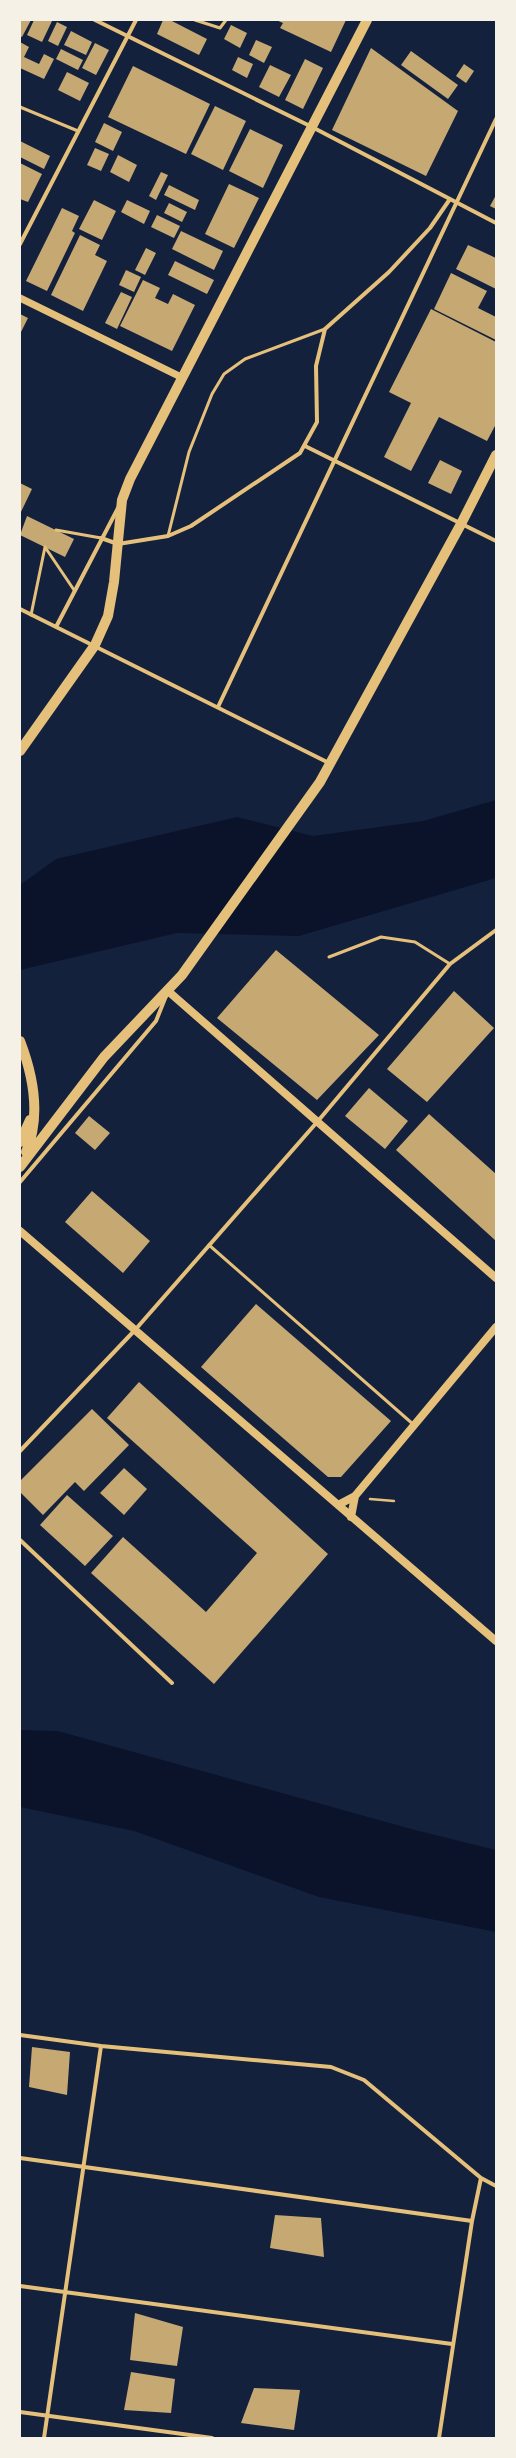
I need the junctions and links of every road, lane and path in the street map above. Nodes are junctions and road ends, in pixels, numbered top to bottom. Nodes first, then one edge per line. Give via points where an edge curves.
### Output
1 (96, 20) edge
2 (136, 20) edge
3 (195, 20) edge
4 (226, 20) edge
5 (367, 20) edge
6 (128, 36) junction
7 (20, 107) edge
8 (496, 119) edge
9 (312, 127) junction
10 (78, 131) junction
11 (450, 199) junction
12 (456, 202) junction
13 (496, 223) edge
14 (20, 244) edge
15 (20, 298) edge
16 (325, 329) junction
17 (183, 378) junction
18 (305, 446) junction
19 (496, 455) edge
20 (335, 461) junction
21 (122, 500) junction
22 (461, 524) junction
23 (56, 530) dead end
24 (168, 536) junction
25 (101, 538) junction
26 (496, 541) edge
27 (118, 544) junction
28 (74, 590) junction
29 (20, 609) edge
30 (31, 615) junction
31 (56, 627) junction
32 (95, 645) junction
33 (218, 707) junction
34 (20, 751) edge
35 (331, 764) junction
36 (496, 930) edge
37 (329, 957) dead end
38 (450, 964) junction
39 (168, 991) junction
40 (20, 1041) edge
41 (34, 1111) junction
42 (318, 1121) junction
43 (20, 1142) edge
44 (20, 1160) edge
45 (20, 1167) edge
46 (20, 1182) edge
47 (20, 1231) edge
48 (209, 1245) junction
49 (496, 1278) edge
50 (496, 1328) edge
51 (135, 1330) junction
52 (415, 1426) junction
53 (20, 1451) edge
54 (355, 1496) junction
55 (338, 1506) junction
56 (351, 1517) junction
57 (20, 1540) edge
58 (496, 1641) edge
59 (172, 1683) dead end
60 (20, 2034) edge
61 (101, 2046) junction
62 (20, 2158) edge
63 (83, 2166) junction
64 (481, 2178) junction
65 (496, 2186) edge
66 (472, 2221) junction
67 (20, 2286) edge
68 (65, 2293) junction
69 (452, 2344) junction
70 (20, 2412) edge
71 (47, 2415) junction
72 (44, 2438) edge
73 (212, 2438) edge
74 (439, 2438) edge

1 - 6 street
2 - 6 street
3 - 4 lane via 220,28
5 - 9 main road
6 - 9 street
6 - 10 street
7 - 10 lane
8 - 12 street
9 - 11 street
9 - 17 main road
10 - 14 street
11 - 12 street
11 - 16 street via 430,228 389,272
12 - 13 street
12 - 20 street
15 - 17 street
16 - 18 street via 316,366 317,422
16 - 24 lane via 244,360 224,374 212,394 189,452
17 - 21 main road via 130,479
18 - 20 street
18 - 24 street via 292,460 191,526
19 - 22 main road
20 - 22 street
20 - 33 street
21 - 25 street
21 - 27 main road
22 - 26 street
22 - 35 main road
23 - 25 lane
24 - 27 street
25 - 27 street
25 - 28 street
27 - 32 main road via 108,616
28 - 30 lane via 45,547
28 - 31 street
29 - 30 street
30 - 31 street
31 - 32 street
32 - 33 street
32 - 34 main road
33 - 35 street
35 - 39 main road
36 - 38 street
37 - 38 lane via 381,937 415,942
38 - 42 street
39 - 42 main road
39 - 45 main road via 146,1011 85,1079
39 - 46 street via 156,1020
40 - 41 main road via 32,1079
41 - 43 main road
41 - 44 main road via 32,1140
42 - 48 street
42 - 49 main road
47 - 51 main road
48 - 51 street
48 - 52 lane
50 - 52 main road
51 - 53 street
51 - 55 main road
52 - 54 main road
54 - 55 main road
54 - 56 main road
55 - 56 main road
56 - 58 main road
57 - 59 street
60 - 61 street
61 - 63 street
61 - 64 street via 331,2067 364,2080
62 - 63 street
63 - 66 street
63 - 68 street
64 - 65 street
64 - 66 street
66 - 69 street
67 - 68 street
68 - 69 street
68 - 71 street
69 - 74 street
70 - 71 street
71 - 72 street
71 - 73 street

